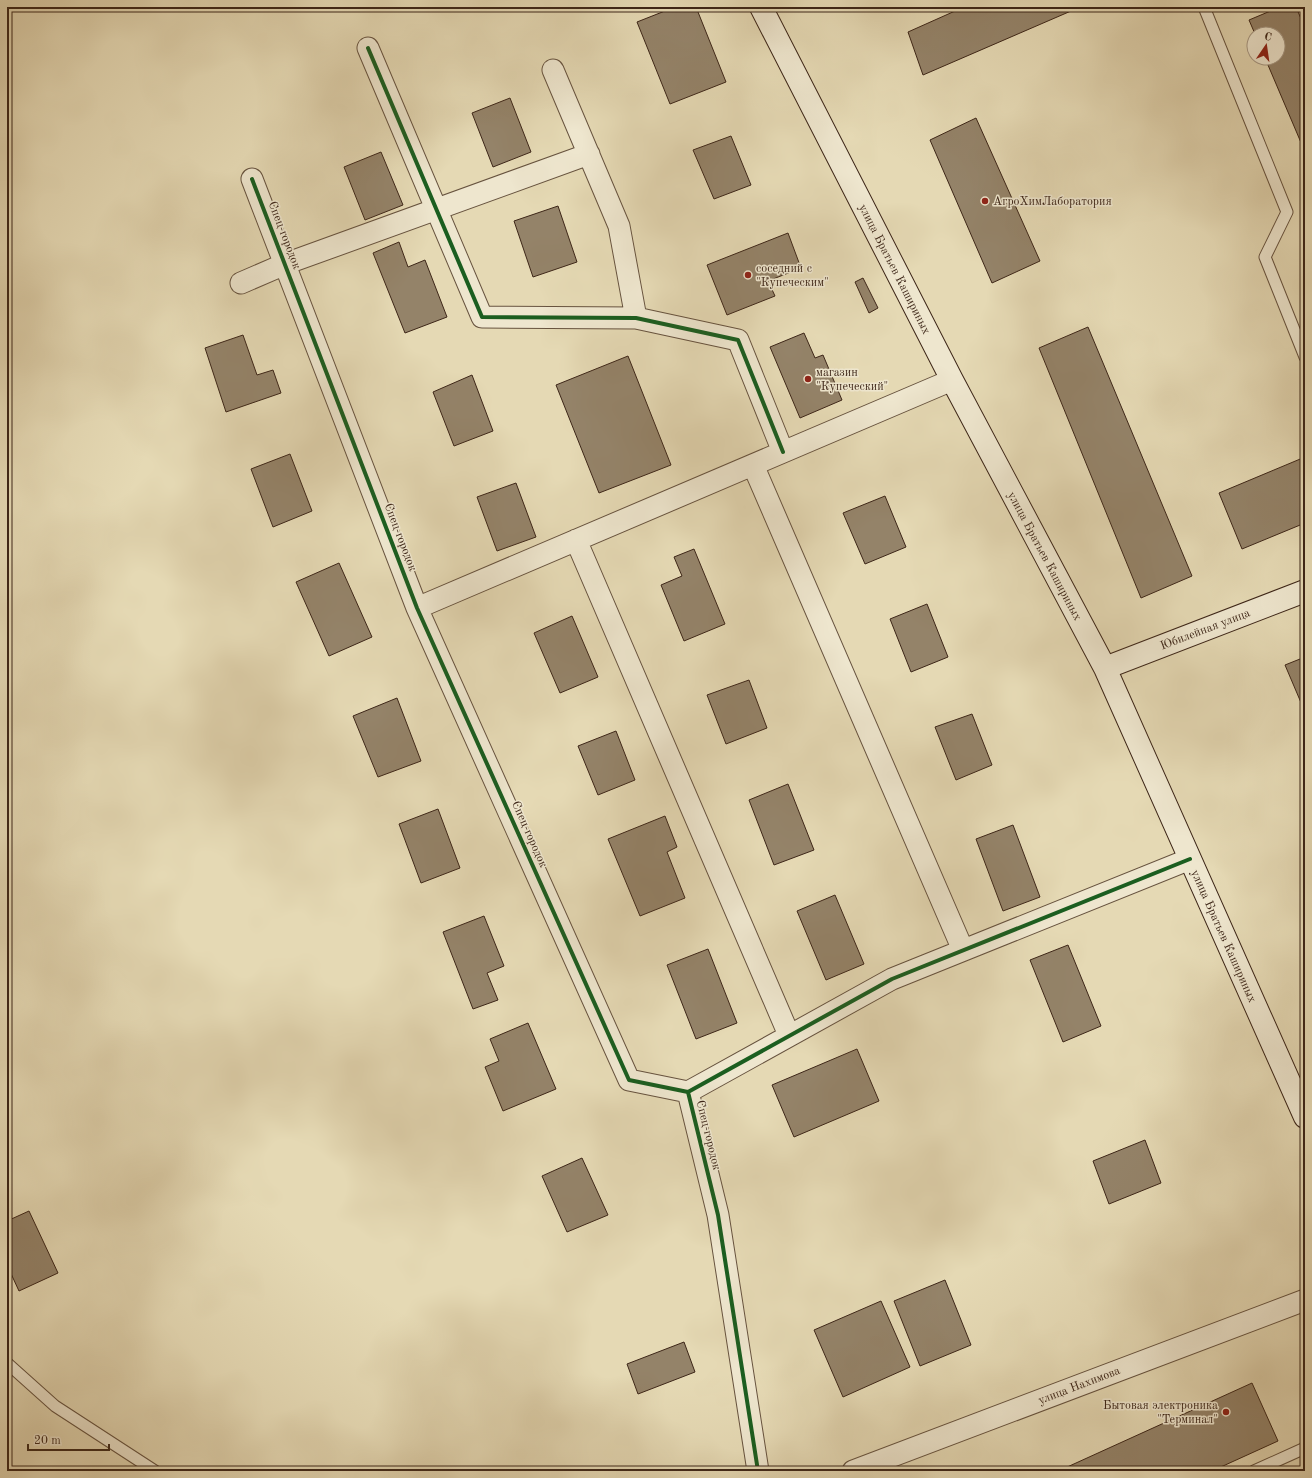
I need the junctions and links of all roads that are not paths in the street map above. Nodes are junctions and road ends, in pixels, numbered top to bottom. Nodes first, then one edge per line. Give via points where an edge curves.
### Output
1 (761, 7) edge
2 (1204, 7) edge
3 (368, 48) dead end
4 (553, 70) dead end
5 (589, 154) junction
6 (252, 179) dead end
7 (436, 209) junction
8 (285, 264) junction
9 (241, 283) dead end
10 (636, 318) junction
11 (1305, 357) edge
12 (952, 380) junction
13 (783, 452) junction
14 (753, 465) junction
15 (576, 540) junction
16 (1305, 590) edge
17 (417, 608) junction
18 (1105, 668) junction
19 (1190, 859) junction
20 (963, 950) junction
21 (789, 1035) junction
22 (688, 1092) junction
23 (1305, 1117) edge
24 (1305, 1300) edge
25 (7, 1363) edge
26 (1305, 1448) edge
27 (155, 1471) edge
28 (758, 1471) edge
29 (853, 1471) edge
30 (1254, 1471) edge

1 - 12 main road, улица Братьев Кашириных
2 - 11 lane via 1287,212 1265,257
3 - 7 street
4 - 5 street
5 - 7 street
5 - 10 street via 619,226
6 - 8 street, Спец-городок
7 - 8 street
7 - 10 street via 482,317
8 - 9 street
8 - 17 street, Спец-городок
10 - 13 street via 738,340
12 - 13 street
12 - 18 main road, улица Братьев Кашириных
13 - 14 street
14 - 15 street
14 - 20 street
15 - 17 street
15 - 21 street
16 - 18 main road, Юбилейная улица
17 - 22 street, Спец-городок via 629,1080
18 - 19 main road, улица Братьев Кашириных
19 - 20 street
19 - 23 main road, улица Братьев Кашириных
20 - 21 street via 892,979
21 - 22 street
22 - 28 street, Спец-городок via 718,1215
24 - 29 street, улица Нахимова
25 - 27 lane via 55,1406
26 - 30 lane

